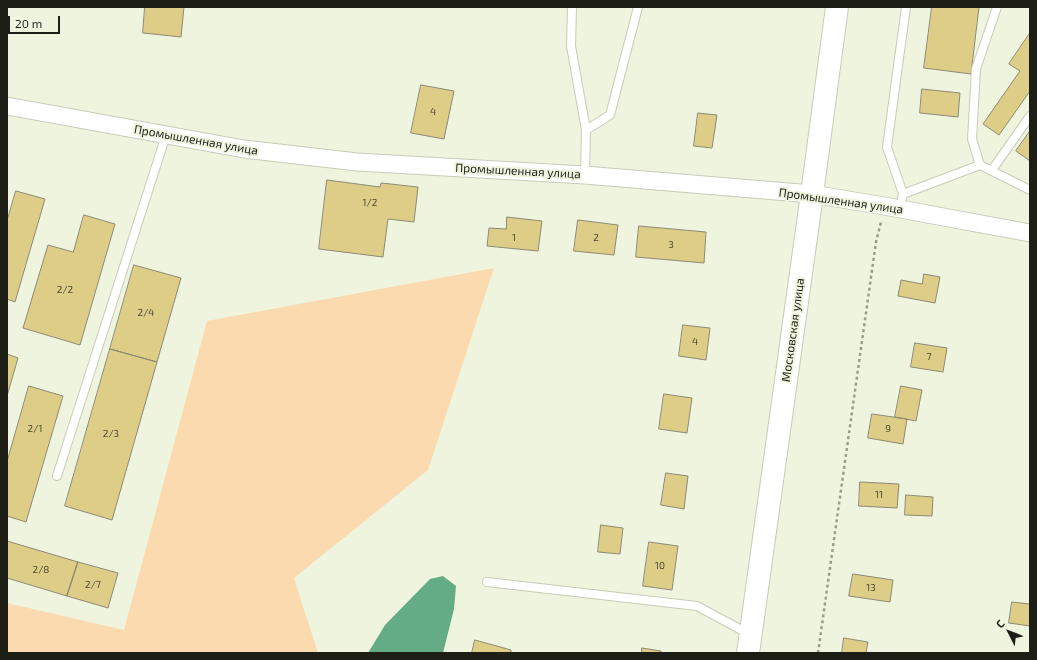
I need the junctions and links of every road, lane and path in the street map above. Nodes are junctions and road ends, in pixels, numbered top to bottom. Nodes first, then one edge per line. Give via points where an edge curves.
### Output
1 (572, 7) edge
2 (638, 7) edge
3 (837, 7) edge
4 (906, 7) edge
5 (997, 7) edge
6 (7, 106) edge
7 (1030, 116) edge
8 (586, 130) junction
9 (166, 135) junction
10 (980, 165) junction
11 (992, 170) junction
12 (585, 175) junction
13 (1030, 190) edge
14 (812, 194) junction
15 (896, 203) junction
16 (1030, 233) edge
17 (57, 476) dead end
18 (487, 582) dead end
19 (749, 644) edge
20 (818, 653) edge

1 - 8 lane via 571,46
2 - 8 lane via 610,115
3 - 14 highway, Московская улица
4 - 15 lane via 887,146
5 - 10 lane via 976,69 972,139
6 - 9 street, Промышленная улица
7 - 11 lane
8 - 12 lane
9 - 12 street, Промышленная улица via 244,149 358,162
9 - 17 lane
10 - 11 lane
10 - 15 lane
11 - 13 lane
12 - 14 street, Промышленная улица
14 - 15 street, Промышленная улица
14 - 19 highway, Московская улица
15 - 16 street, Промышленная улица
15 - 20 path via 876,242
18 - 19 lane via 697,606

